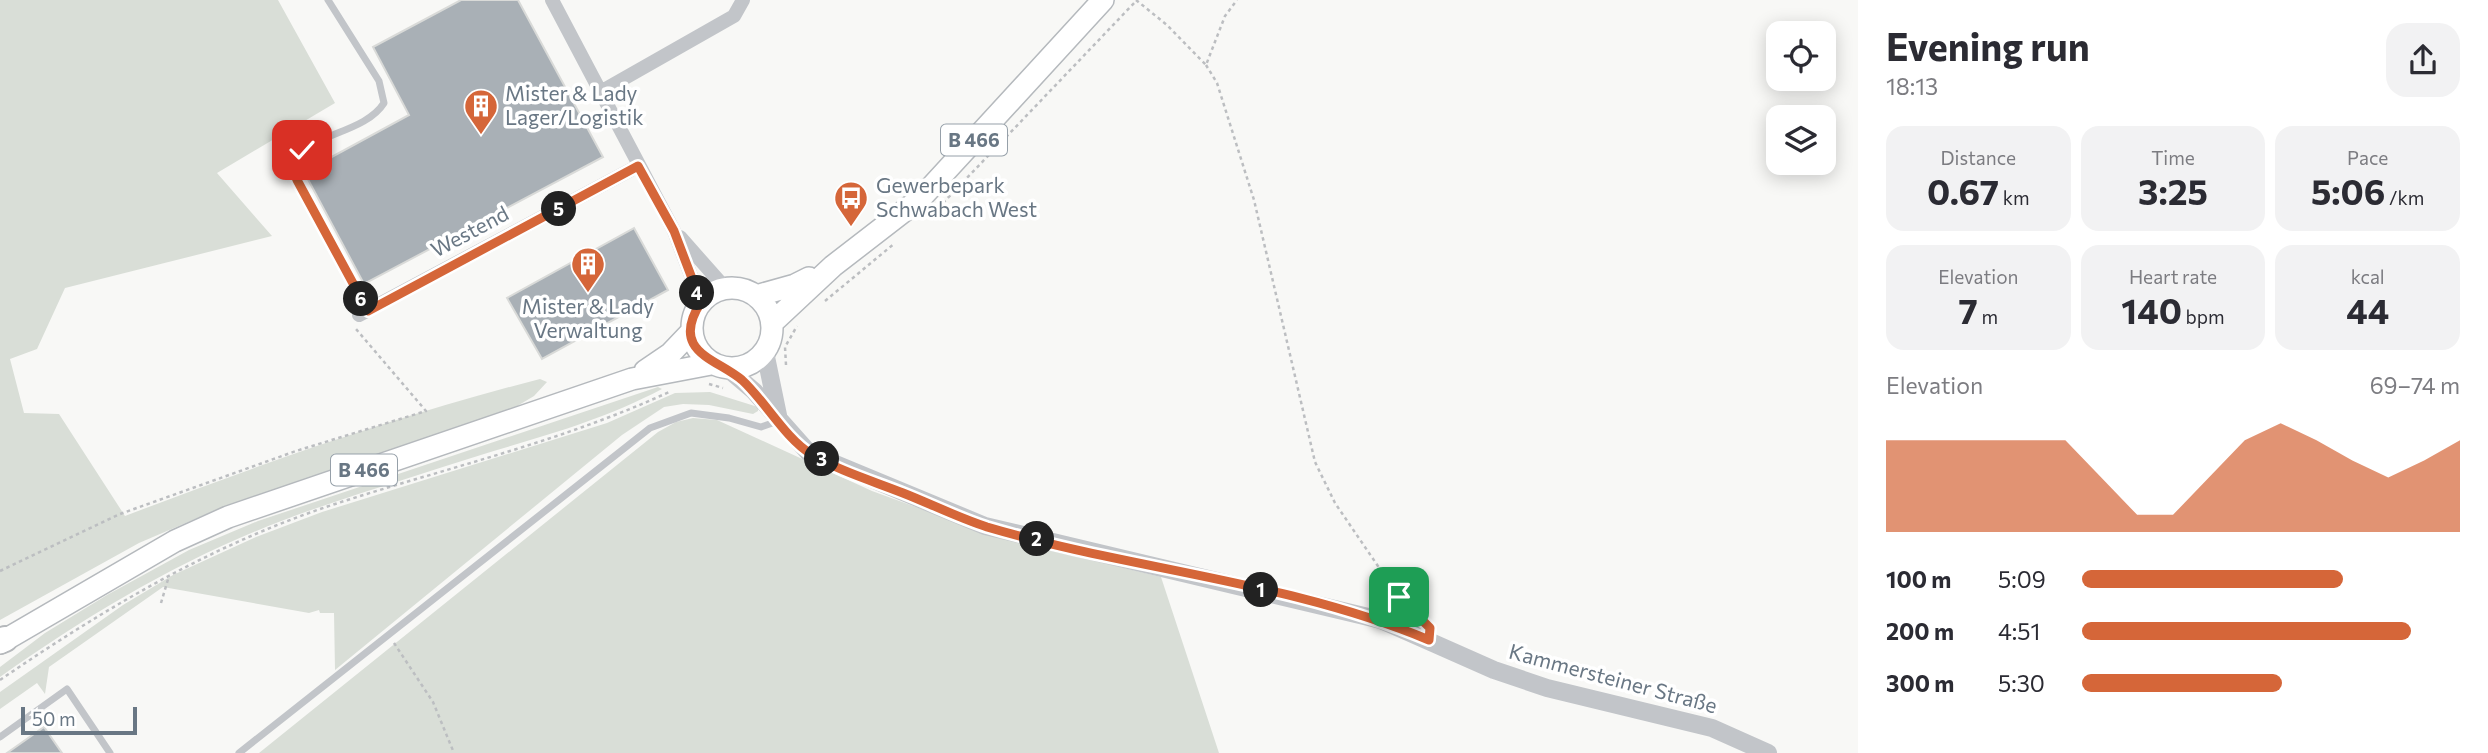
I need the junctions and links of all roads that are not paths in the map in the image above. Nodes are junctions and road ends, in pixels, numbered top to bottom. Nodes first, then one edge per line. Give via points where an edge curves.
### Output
1 (328, 0) edge
2 (552, 0) edge
3 (743, 0) edge
4 (1103, 0) edge
5 (602, 91) junction
6 (638, 166) junction
7 (674, 231) junction
8 (833, 266) junction
9 (726, 289) junction
10 (756, 296) junction
11 (701, 302) junction
12 (364, 313) joint
13 (772, 323) junction
14 (691, 332) junction
15 (765, 352) junction
16 (720, 366) junction
17 (632, 379) junction
18 (779, 420) junction
19 (2, 641) edge
20 (0, 737) edge
21 (110, 753) edge
22 (239, 753) edge
23 (1768, 753) edge

1 - 12 lane via 379,81 384,103 366,121 302,150 292,168
2 - 5 street
3 - 5 street via 734,16
4 - 8 main road, B 466 via 921,198
5 - 6 street
6 - 7 street
6 - 12 street, Westend
7 - 9 street
7 - 11 street
8 - 10 main road, B 466 via 795,285
8 - 13 main road, B 466
9 - 10 main road
9 - 11 main road
10 - 13 main road
11 - 14 main road
13 - 15 main road
14 - 16 main road via 701,355
14 - 17 main road, B 466 via 670,354
15 - 16 main road via 749,365
15 - 18 street
16 - 17 main road, B 466
16 - 18 street, Kammersteiner Straße via 754,391
17 - 19 main road, B 466 via 228,517 174,541
18 - 22 lane via 761,428 691,413 650,428
18 - 23 street, Kammersteiner Straße via 809,453 985,526 1381,620 1493,670 1547,688 1712,728
20 - 21 lane via 67,689

